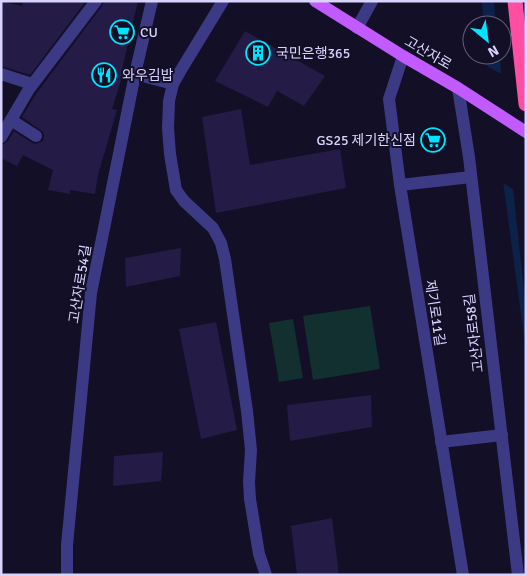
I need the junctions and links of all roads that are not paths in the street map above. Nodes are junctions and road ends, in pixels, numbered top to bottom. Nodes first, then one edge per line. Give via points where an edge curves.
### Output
1 (96, 1) edge
2 (152, 1) edge
3 (223, 1) edge
4 (315, 1) edge
5 (372, 1) edge
6 (515, 1) edge
7 (357, 28) junction
8 (403, 56) junction
9 (1, 74) edge
10 (135, 74) junction
11 (32, 84) junction
12 (173, 84) junction
13 (458, 88) junction
14 (526, 104) edge
15 (11, 120) junction
16 (526, 132) edge
17 (36, 136) dead end
18 (1, 137) edge
19 (471, 177) junction
20 (400, 185) junction
21 (502, 435) junction
22 (441, 442) junction
23 (67, 575) edge
24 (266, 575) edge
25 (463, 575) edge
26 (518, 575) edge

1 - 11 street
2 - 10 street, 고산자로54길
3 - 12 street
4 - 7 main road, 고산자로
5 - 7 street
6 - 14 highway
7 - 8 main road, 고산자로
8 - 13 main road, 고산자로
8 - 20 street, 제기로11길 via 389,99
9 - 11 street
10 - 12 street
10 - 23 street, 고산자로54길 via 92,293 67,545
11 - 15 street
12 - 24 street via 168,128 176,190 213,228 221,243 247,412 251,450 250,499 259,554
13 - 16 main road, 고산자로
13 - 19 street, 고산자로58길
15 - 17 street
15 - 18 street
19 - 20 street
19 - 21 street, 고산자로58길
20 - 22 street, 제기로11길
21 - 22 street
21 - 26 street, 고산자로58길
22 - 25 street, 제기로11길

